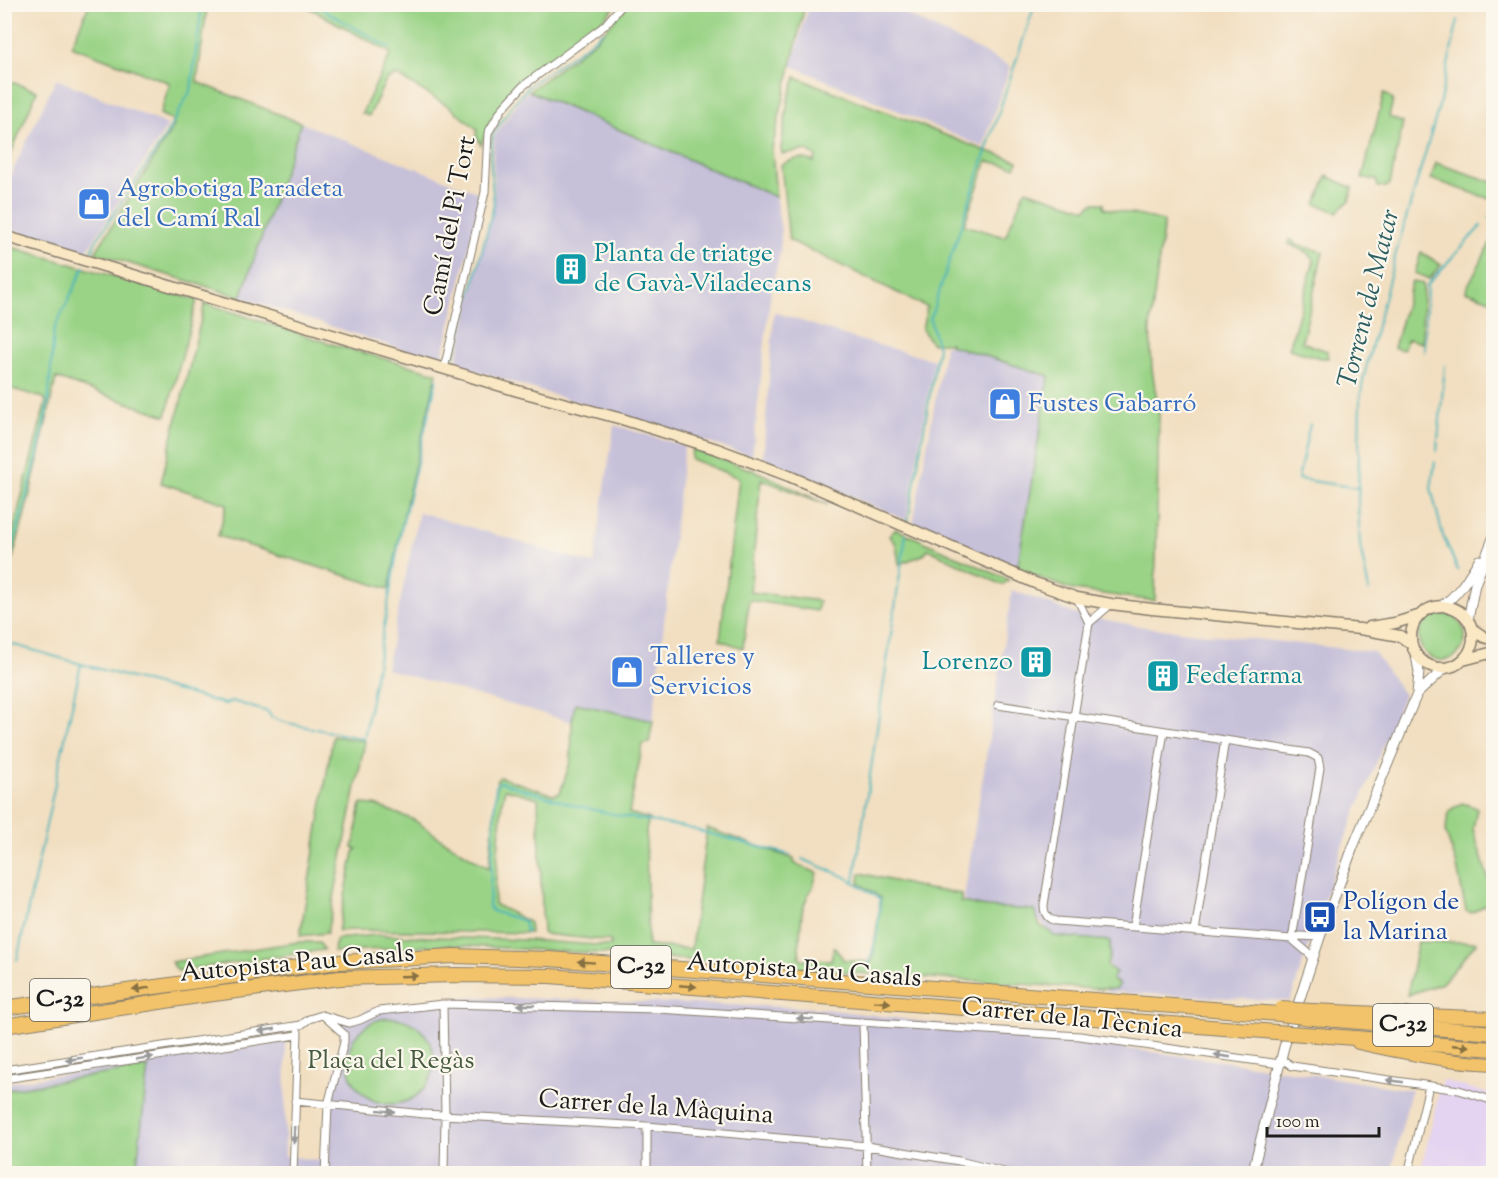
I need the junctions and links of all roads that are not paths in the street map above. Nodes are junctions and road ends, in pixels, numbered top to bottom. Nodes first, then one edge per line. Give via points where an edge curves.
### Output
1 (622, 4) edge
2 (4, 236) edge
3 (444, 369) junction
4 (1494, 536) edge
5 (1489, 546) junction
6 (1077, 598) junction
7 (1111, 604) junction
8 (1441, 606) junction
9 (1418, 616) junction
10 (1089, 623) junction
11 (1470, 625) junction
12 (1360, 629) junction
13 (1494, 640) edge
14 (1414, 650) junction
15 (1494, 652) edge
16 (1463, 660) junction
17 (1444, 668) junction
18 (1417, 694) junction
19 (998, 705) dead end
20 (1074, 717) junction
21 (1164, 731) junction
22 (1225, 740) junction
23 (1133, 927) junction
24 (1195, 932) junction
25 (1320, 937) junction
26 (1292, 939) junction
27 (1313, 957) junction
28 (443, 1004) junction
29 (4, 1008) edge
30 (1312, 1014) junction
31 (322, 1015) junction
32 (1494, 1016) edge
33 (34, 1022) junction
34 (863, 1023) junction
35 (301, 1025) junction
36 (4, 1026) edge
37 (4, 1031) edge
38 (1494, 1033) edge
39 (297, 1035) junction
40 (1311, 1035) junction
41 (1494, 1049) edge
42 (1281, 1062) junction
43 (1474, 1063) junction
44 (1494, 1064) edge
45 (1494, 1069) edge
46 (4, 1070) edge
47 (4, 1079) edge
48 (1429, 1086) junction
49 (295, 1101) junction
50 (1494, 1101) edge
51 (328, 1105) junction
52 (445, 1115) junction
53 (647, 1126) junction
54 (867, 1146) junction
55 (293, 1173) edge
56 (325, 1173) edge
57 (444, 1173) edge
58 (647, 1173) edge
59 (867, 1173) edge
60 (1012, 1173) edge
61 (1252, 1173) edge
62 (1408, 1173) edge

1 - 3 street, Camí del Pi Tort via 604,26 524,86 502,109 488,133 484,192
2 - 3 main road
3 - 6 main road via 631,422 757,463
4 - 5 street
5 - 8 street via 1467,579
5 - 11 street via 1474,584
6 - 7 main road
6 - 10 street
7 - 10 street
7 - 12 main road
8 - 9 main road
8 - 11 main road via 1456,609
9 - 12 main road
9 - 14 main road via 1411,630
10 - 20 street
11 - 13 main road
11 - 16 main road via 1473,638
12 - 14 main road via 1400,636
14 - 17 main road via 1423,662
14 - 18 street via 1419,677
15 - 16 main road
16 - 17 main road
17 - 18 street
18 - 25 street
19 - 20 street
20 - 21 street
20 - 23 street via 1044,911 1056,921
21 - 22 street
21 - 23 street
22 - 24 street
22 - 26 street via 1309,753 1318,758 1320,768
23 - 24 street
24 - 26 street
25 - 26 street
25 - 27 street
26 - 27 street
27 - 42 street
28 - 31 street, Carrer de la Tècnica via 379,1011 349,1023
34 -> 28 street, Carrer de la Tècnica via 658,1009
28 - 52 street
30 -> 29 highway, Autopista Pau Casals / C-32, bridge via 549,959 454,956 306,966
30 - 32 highway
30 - 38 highway, Autopista Pau Casals / C-32
31 - 35 street
31 - 51 street via 344,1034
33 - 36 highway, Autopista Pau Casals / C-32
33 - 37 highway
33 -> 40 highway, Autopista Pau Casals / C-32, bridge via 340,978 468,975 560,976
42 -> 34 street, Carrer de la Tècnica via 1080,1036
34 - 54 street
35 - 39 street
35 -> 46 street
47 -> 39 street
39 - 49 street
40 -> 41 highway, Autopista Pau Casals / C-32
40 - 43 highway
48 -> 42 street, Carrer de la Tècnica
42 - 61 street
43 - 44 highway
43 - 45 highway
48 - 50 street, Carrer de la Tècnica
48 - 62 street
49 - 51 street, Carrer de la Màquina
49 -> 55 street
51 -> 52 street, Carrer de la Màquina
51 - 56 street
52 - 53 street, Carrer de la Màquina
52 - 57 street
53 - 54 street, Carrer de la Màquina
53 - 58 street
54 - 59 street
54 - 60 street, Carrer de la Màquina

